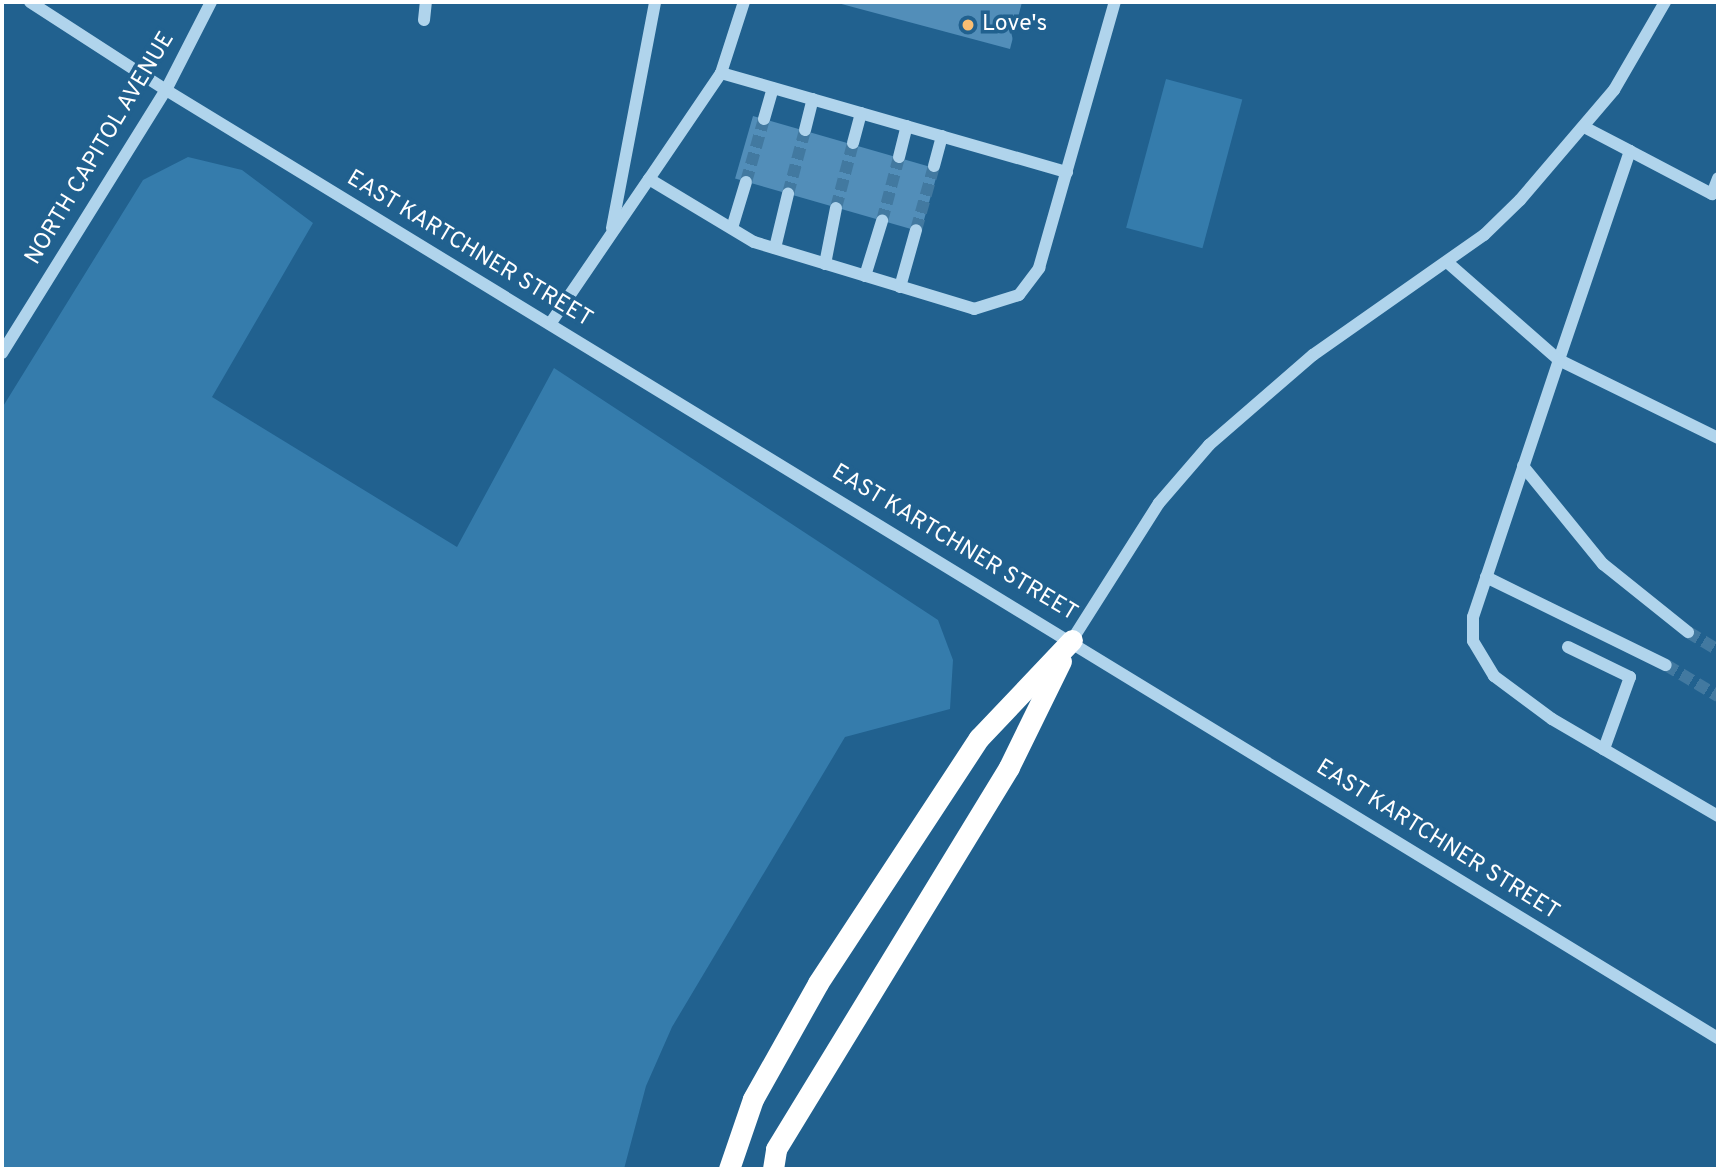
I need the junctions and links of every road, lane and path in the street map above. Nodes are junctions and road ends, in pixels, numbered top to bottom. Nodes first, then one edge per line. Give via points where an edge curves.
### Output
1 (30, 2) edge
2 (211, 2) edge
3 (426, 2) edge
4 (655, 2) edge
5 (744, 2) edge
6 (1115, 2) edge
7 (1665, 2) edge
8 (424, 20) dead end
9 (721, 72) junction
10 (773, 88) junction
11 (166, 90) junction
12 (813, 99) junction
13 (861, 113) junction
14 (764, 119) tunnel mouth
15 (907, 126) junction
16 (1586, 128) junction
17 (805, 130) tunnel mouth
18 (942, 136) junction
19 (853, 144) tunnel mouth
20 (1630, 151) junction
21 (898, 157) tunnel mouth
22 (934, 166) tunnel mouth
23 (1067, 172) junction
24 (1718, 178) edge
25 (649, 179) junction
26 (747, 182) tunnel mouth
27 (788, 194) tunnel mouth
28 (1715, 196) edge
29 (836, 208) tunnel mouth
30 (882, 220) tunnel mouth
31 (732, 228) junction
32 (916, 230) tunnel mouth
33 (611, 236) junction
34 (775, 248) junction
35 (1447, 262) junction
36 (825, 264) junction
37 (865, 276) junction
38 (900, 287) junction
39 (550, 324) junction
40 (2, 353) edge
41 (1559, 360) junction
42 (1718, 438) edge
43 (1523, 466) junction
44 (1486, 577) junction
45 (1688, 632) tunnel mouth
46 (1072, 640) junction
47 (1568, 647) dead end
48 (1666, 665) tunnel mouth
49 (1604, 749) junction
50 (1718, 816) edge
51 (1718, 1038) edge
52 (729, 1169) edge
53 (772, 1169) edge

1 - 11 street, EAST KARTCHNER STREET
2 - 11 street, NORTH CAPITOL AVENUE
3 - 8 street
4 - 33 street
5 - 9 street
6 - 23 street
7 - 16 street via 1648,36
9 - 10 street
9 - 25 street
10 - 12 street
10 - 14 street
11 - 39 street, EAST KARTCHNER STREET
11 - 40 street, NORTH CAPITOL AVENUE
12 - 13 street
12 - 17 street
13 - 15 street
13 - 19 street
15 - 18 street
15 - 21 street
16 - 20 street
16 - 35 street via 1502,217
18 - 22 street
18 - 23 street
20 - 28 street
20 - 41 street
23 - 38 street via 1039,268 1019,295 974,309
24 - 28 street
25 - 31 street
25 - 33 street
26 - 31 street
27 - 34 street
29 - 36 street
30 - 37 street
31 - 34 street
32 - 38 street
33 - 39 street
34 - 36 street
35 - 41 street
35 - 46 street via 1312,355 1209,445 1159,503
36 - 37 street
37 - 38 street
39 - 46 street, EAST KARTCHNER STREET
41 - 42 street
41 - 43 street
43 - 44 street
43 - 45 street via 1603,564
44 - 48 street
44 - 49 street via 1473,617 1473,640 1493,676
46 - 51 street, EAST KARTCHNER STREET
46 - 52 highway via 979,738 818,983 753,1099
46 - 53 highway via 1009,767 776,1149
47 - 49 street via 1630,677
49 - 50 street

